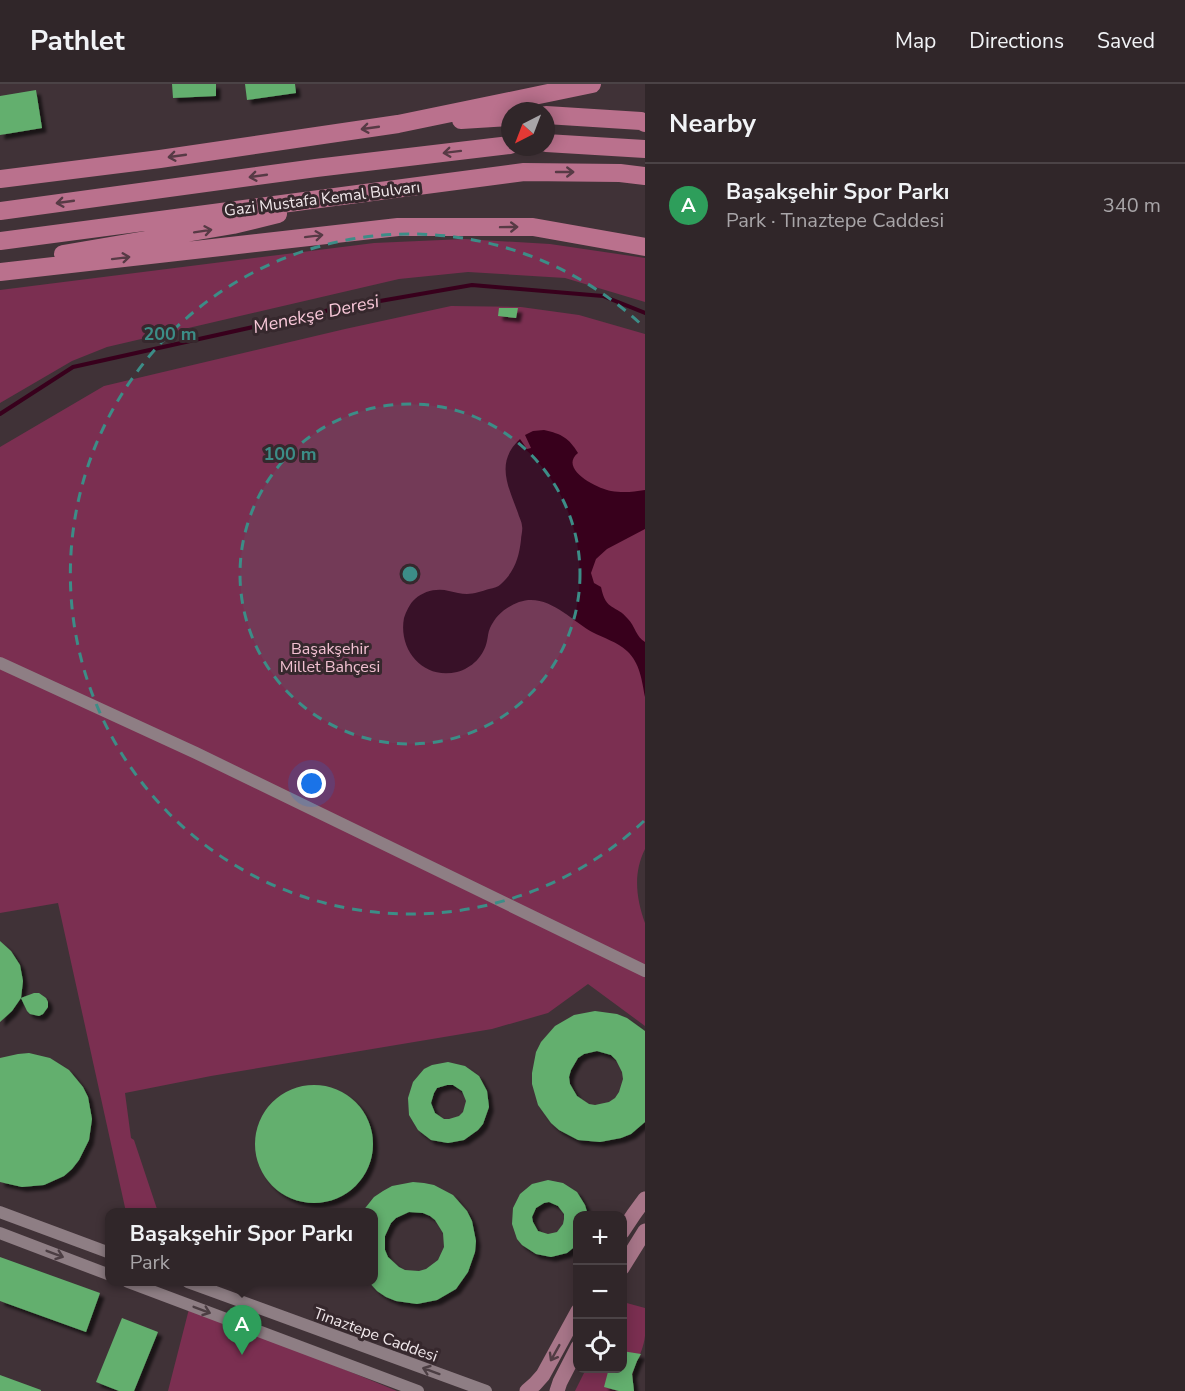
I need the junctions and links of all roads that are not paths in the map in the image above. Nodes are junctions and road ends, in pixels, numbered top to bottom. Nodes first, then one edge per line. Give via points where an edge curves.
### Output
1 (592, 84) edge
2 (555, 115) edge
3 (501, 118) edge
4 (645, 123) edge
5 (398, 124) junction
6 (555, 144) edge
7 (501, 146) edge
8 (645, 149) edge
9 (645, 176) edge
10 (0, 179) edge
11 (361, 193) junction
12 (0, 211) edge
13 (645, 233) edge
14 (601, 239) junction
15 (0, 241) edge
16 (645, 247) edge
17 (0, 264) edge
18 (0, 272) edge
19 (0, 663) edge
20 (645, 971) edge
21 (645, 1199) edge
22 (0, 1212) edge
23 (627, 1224) edge
24 (645, 1231) edge
25 (0, 1233) edge
26 (105, 1251) edge
27 (624, 1265) edge
28 (105, 1273) edge
29 (141, 1286) edge
30 (202, 1286) edge
31 (574, 1319) edge
32 (573, 1357) edge
33 (418, 1391) edge
34 (486, 1391) edge
35 (527, 1391) edge
36 (557, 1391) edge

1 - 5 highway
2 - 4 highway
3 - 5 highway
5 -> 10 highway
6 - 8 highway
7 -> 12 highway, Gazi Mustafa Kemal Bulvarı
11 -> 9 highway, Gazi Mustafa Kemal Bulvarı via 524,172
11 - 15 highway, Gazi Mustafa Kemal Bulvarı
17 -> 11 highway via 233,225
13 - 14 highway
14 - 16 highway
18 -> 14 highway via 398,227 533,227
19 - 20 street via 196,753
21 - 23 main road
22 - 26 street
24 - 27 main road
25 -> 28 street
29 -> 33 street
34 -> 30 street, Tınaztepe Caddesi
31 -> 35 main road via 543,1375
32 - 36 main road

